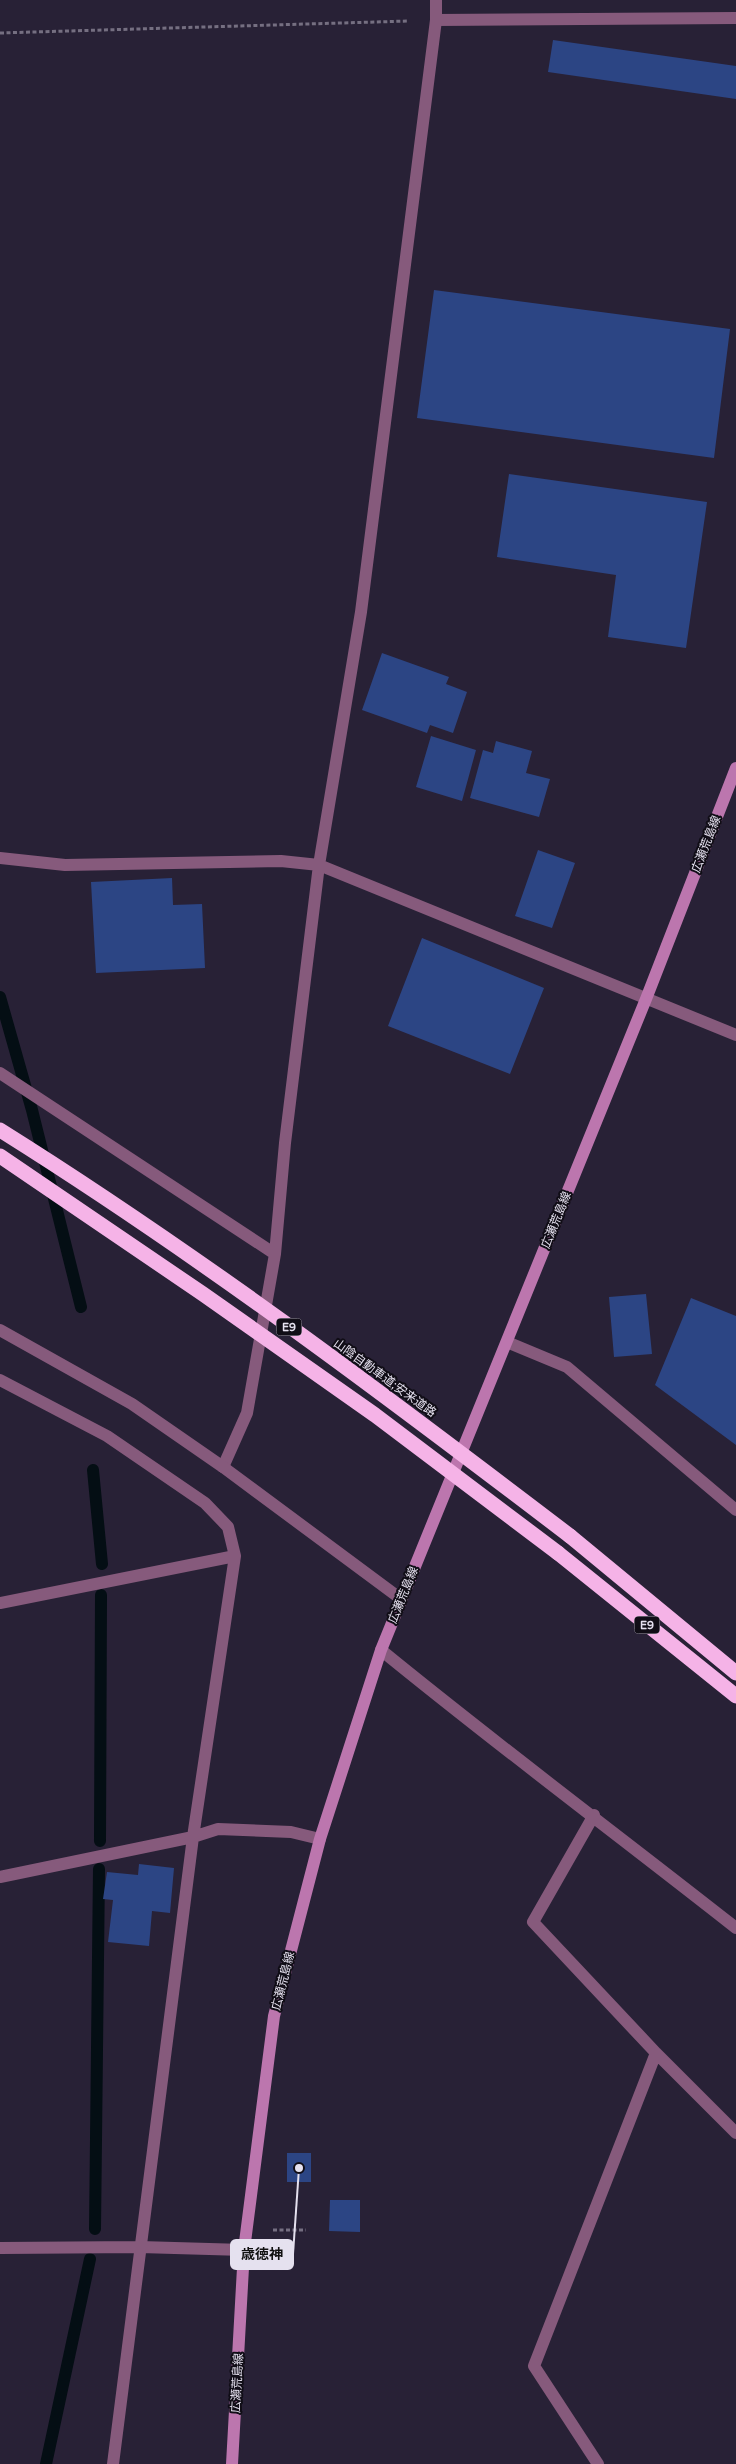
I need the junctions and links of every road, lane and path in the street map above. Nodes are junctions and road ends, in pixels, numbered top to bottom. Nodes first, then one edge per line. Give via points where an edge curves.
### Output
1 (436, 0) edge
2 (736, 18) edge
3 (436, 20) junction
4 (0, 33) edge
5 (736, 768) edge
6 (0, 858) edge
7 (320, 865) junction
8 (646, 999) junction
9 (736, 1035) edge
10 (4, 1076) edge
11 (0, 1130) edge
12 (0, 1156) edge
13 (275, 1254) junction
14 (0, 1330) edge
15 (507, 1342) junction
16 (0, 1380) edge
17 (223, 1467) junction
18 (736, 1510) edge
19 (235, 1556) junction
20 (401, 1599) junction
21 (0, 1602) edge
22 (381, 1650) junction
23 (736, 1673) edge
24 (736, 1696) edge
25 (594, 1815) junction
26 (193, 1837) junction
27 (320, 1839) junction
28 (0, 1877) edge
29 (736, 1928) edge
30 (656, 2054) junction
31 (736, 2133) edge
32 (265, 2230) dead end
33 (306, 2230) dead end
34 (140, 2247) junction
35 (0, 2248) edge
36 (244, 2250) junction
37 (113, 2464) edge
38 (232, 2464) edge
39 (598, 2464) edge

1 - 3 street
2 - 3 street
3 - 4 path
3 - 7 street via 362,612
5 - 8 main road, 広瀬荒島線
6 - 7 street via 65,865 281,860
7 - 8 street
7 - 13 street via 285,1144
8 - 9 street
8 - 15 main road, 広瀬荒島線
10 - 13 street
11 - 23 highway, 山陰自動車道;安来道路 / E9, bridge via 215,1274 380,1391 570,1536
12 - 24 highway, E9, bridge via 375,1415 558,1553
13 - 17 street via 247,1413
14 - 17 street via 132,1404
15 - 18 street via 567,1367
15 - 20 main road, 広瀬荒島線
16 - 19 street via 107,1436 205,1503 228,1527
17 - 20 street
19 - 21 street
19 - 26 street
20 - 22 main road, 広瀬荒島線
22 - 25 street via 463,1717
22 - 27 main road, 広瀬荒島線
25 - 29 street
25 - 30 street via 534,1922
26 - 27 street via 218,1829 290,1832
26 - 28 street
26 - 34 street
27 - 36 main road, 広瀬荒島線 via 274,2016
30 - 31 street
30 - 39 street via 534,2366
32 - 33 path
34 - 35 street
34 - 36 street
34 - 37 street
36 - 38 main road, 広瀬荒島線

